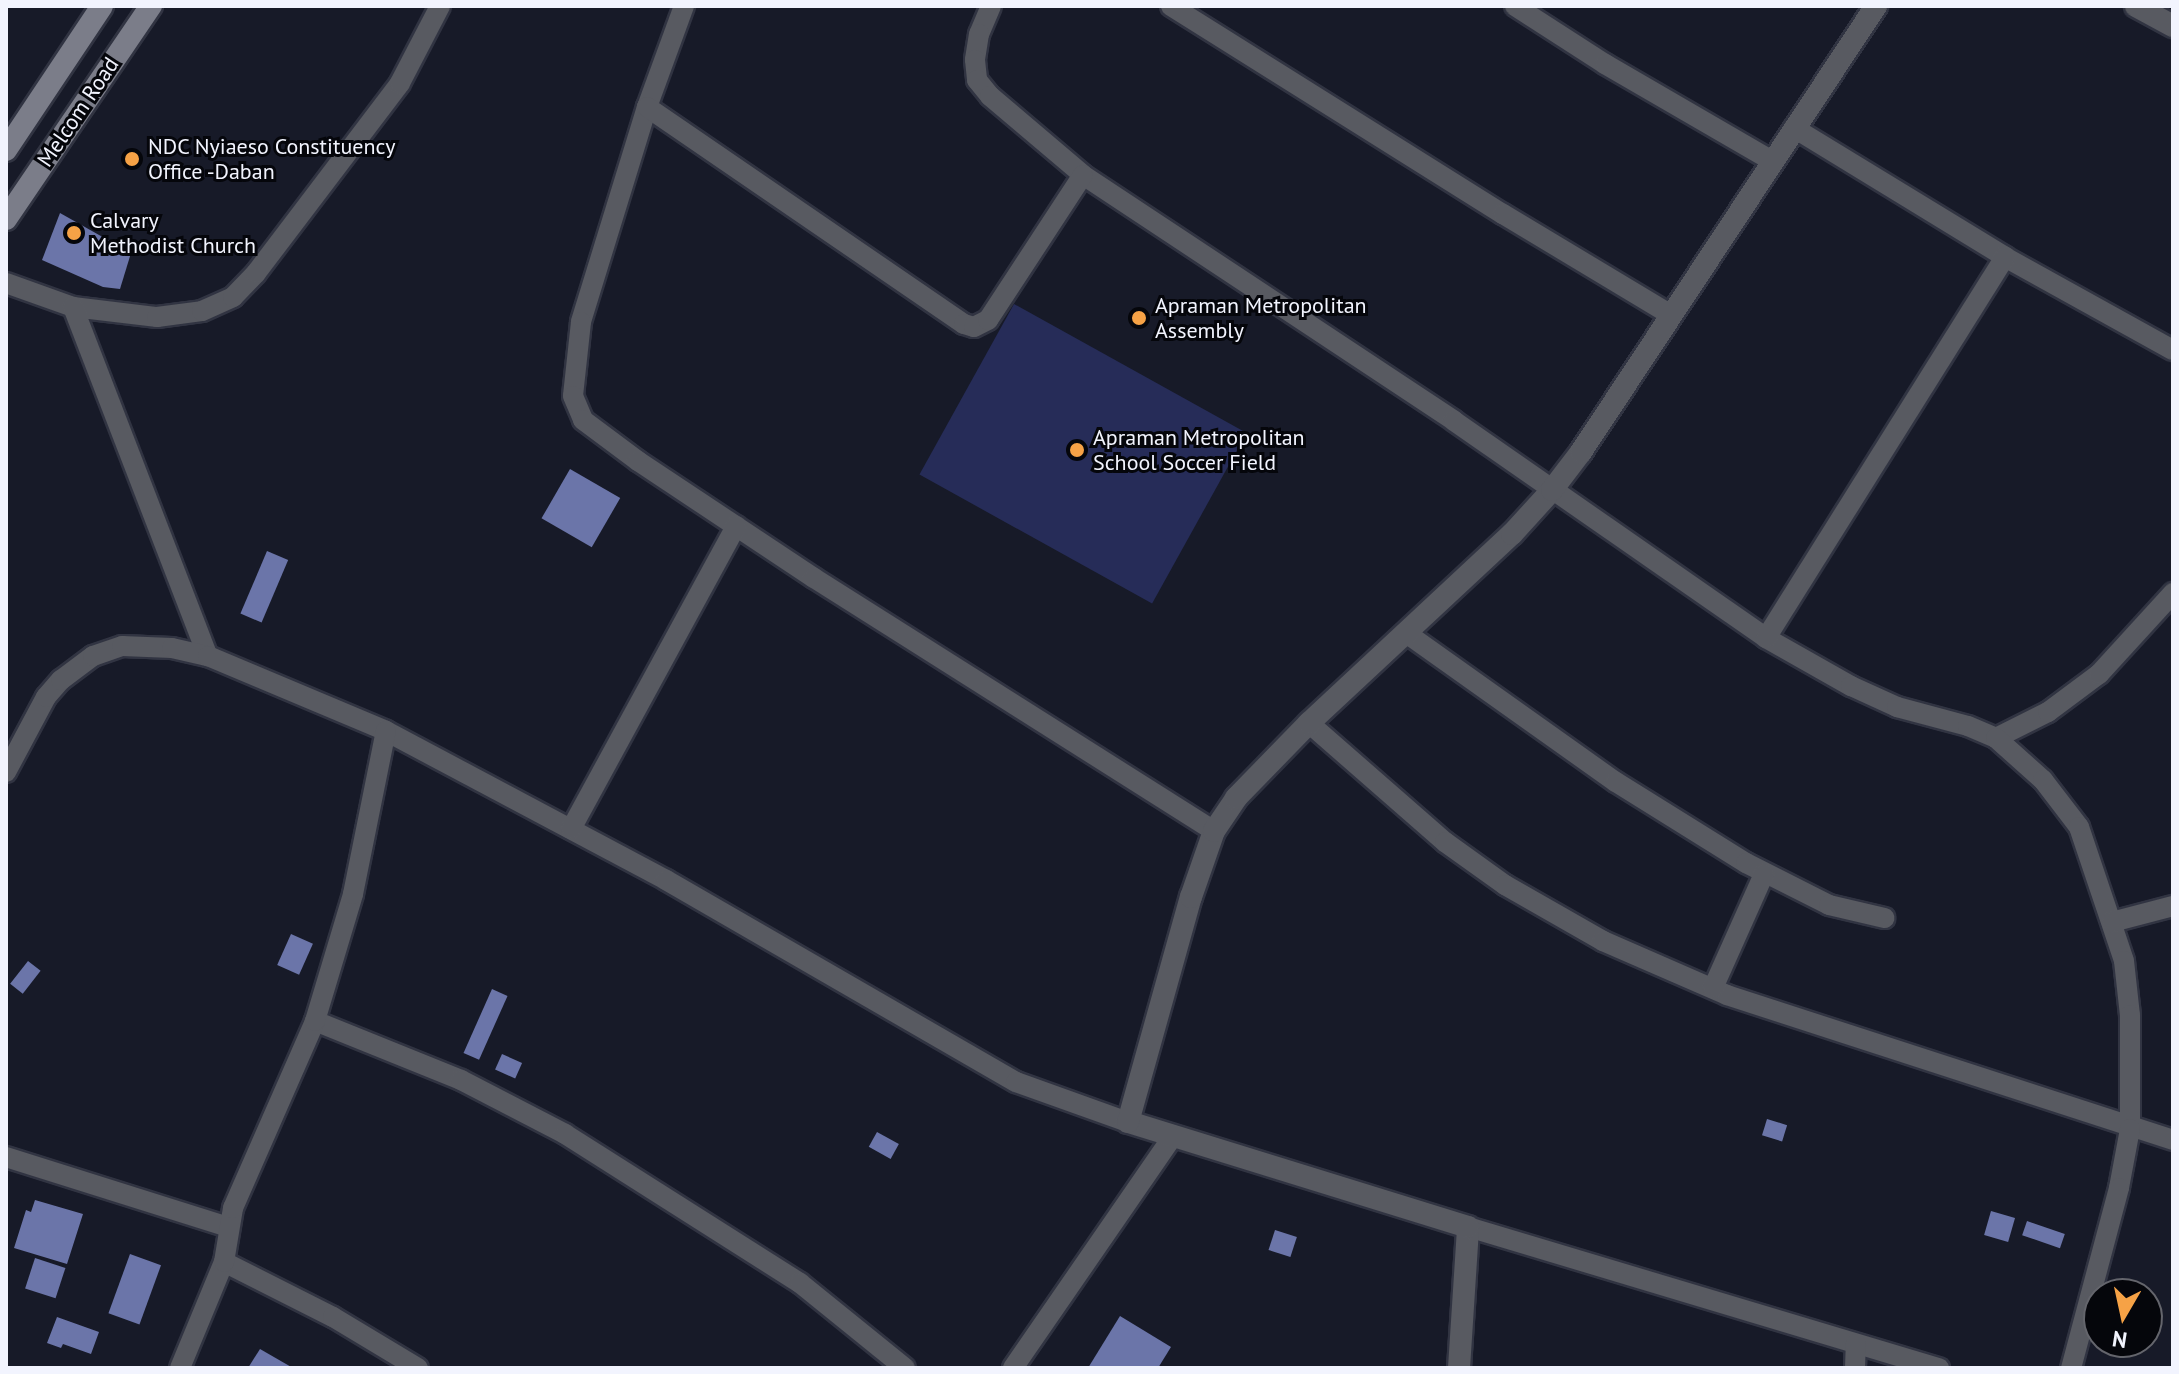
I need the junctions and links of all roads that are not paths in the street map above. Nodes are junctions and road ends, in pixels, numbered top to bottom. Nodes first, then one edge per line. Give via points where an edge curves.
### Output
1 (102, 6) edge
2 (151, 6) edge
3 (440, 6) edge
4 (684, 6) edge
5 (991, 6) edge
6 (1171, 6) edge
7 (1515, 6) edge
8 (1876, 6) edge
9 (2136, 6) edge
10 (2173, 26) edge
11 (647, 107) junction
12 (1794, 128) junction
13 (6, 150) edge
14 (1772, 161) junction
15 (1083, 175) junction
16 (6, 219) edge
17 (2005, 257) junction
18 (6, 283) edge
19 (73, 307) junction
20 (1671, 315) junction
21 (2173, 350) edge
22 (1552, 490) junction
23 (736, 526) junction
24 (2173, 593) edge
25 (1406, 633) junction
26 (1766, 638) junction
27 (208, 656) junction
28 (1309, 723) junction
29 (386, 731) junction
30 (1996, 738) junction
31 (6, 772) edge
32 (571, 829) junction
33 (1214, 831) junction
34 (1764, 874) junction
35 (2173, 906) edge
36 (1885, 918) dead end
37 (2112, 922) junction
38 (1713, 988) junction
39 (315, 1021) junction
40 (1128, 1122) junction
41 (2130, 1129) junction
42 (1173, 1136) junction
43 (2173, 1140) edge
44 (6, 1157) edge
45 (228, 1227) junction
46 (1468, 1227) junction
47 (224, 1262) junction
48 (1856, 1344) junction
49 (180, 1368) edge
50 (418, 1368) edge
51 (905, 1368) edge
52 (1013, 1368) edge
53 (1459, 1368) edge
54 (1855, 1368) edge
55 (1939, 1368) edge
56 (2071, 1368) edge

1 - 13 main road
2 - 16 main road, Melcom Road
3 - 19 street via 400,83 233,297 202,311 157,317
4 - 11 street
5 - 15 street via 979,34 977,80
6 - 20 street
7 - 14 street
8 - 12 street
9 - 10 street
11 - 15 street via 974,327 988,320
11 - 23 street via 581,322 573,396 583,420
12 - 14 street
12 - 17 street
14 - 20 street
15 - 22 street
17 - 21 street
17 - 26 street
18 - 19 street
19 - 27 street
20 - 22 street
22 - 25 street
22 - 26 street
23 - 32 street
23 - 33 street
24 - 30 street via 2099,674 2048,712
25 - 28 street
25 - 34 street via 1616,782
26 - 30 street via 1897,707
27 - 29 street
27 - 31 street via 122,646 93,656 46,697
28 - 33 street via 1236,798
28 - 38 street via 1422,822 1505,885 1603,941
29 - 32 street
29 - 39 street via 353,894
30 - 37 street via 2043,780 2079,827
32 - 40 street via 1016,1082
33 - 40 street
34 - 36 street via 1829,905
34 - 38 street
35 - 37 street
37 - 41 street via 2124,961 2130,1015
38 - 41 street
39 - 45 street
39 - 51 street via 461,1080 565,1134 800,1283
40 - 42 street
41 - 43 street
41 - 56 street
42 - 46 street
42 - 52 street
44 - 45 street
45 - 47 street
46 - 48 street
46 - 53 street
47 - 49 street
47 - 50 street
48 - 54 street
48 - 55 street

